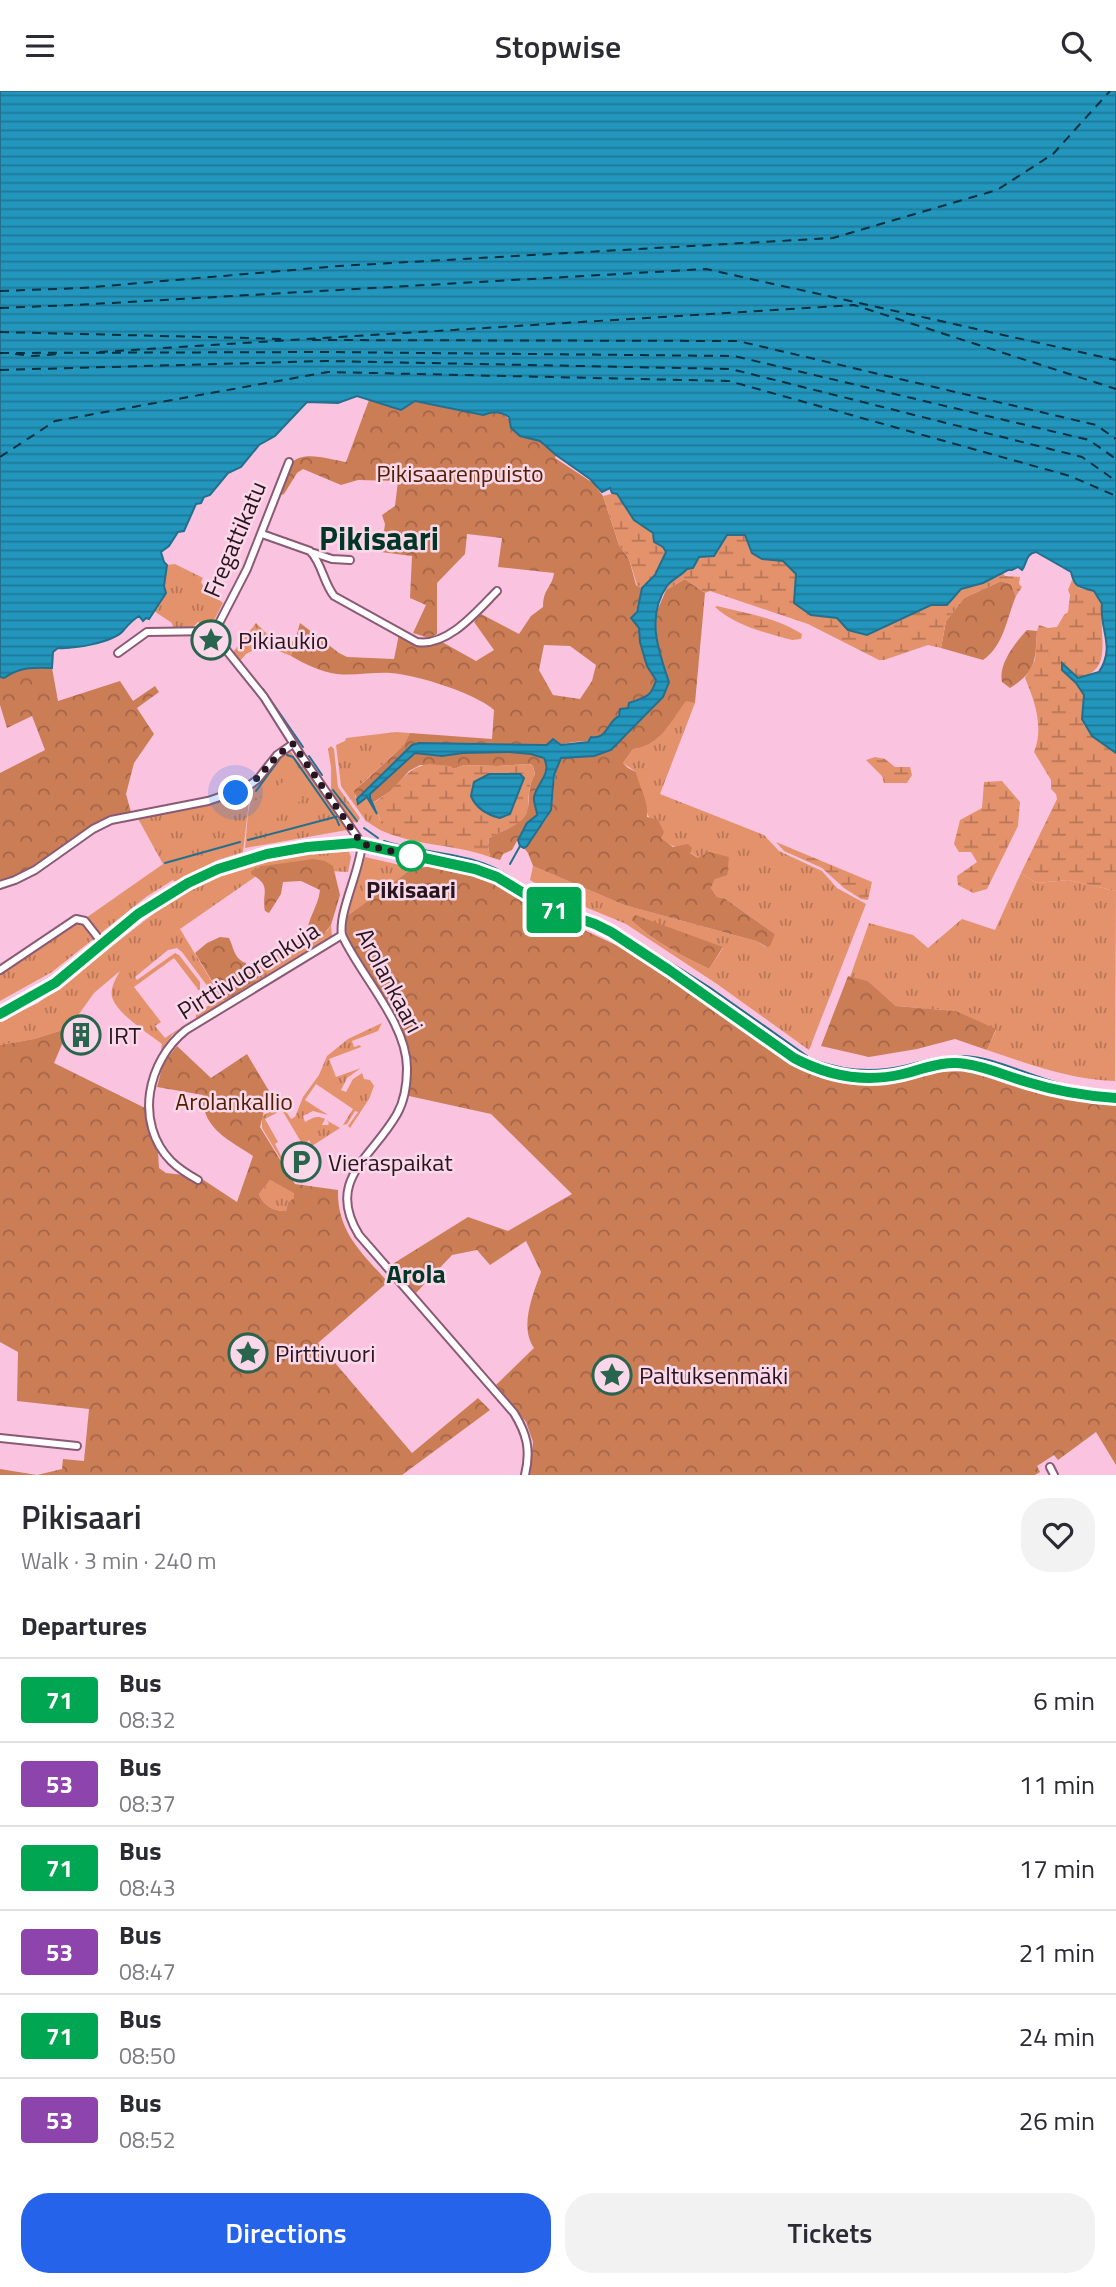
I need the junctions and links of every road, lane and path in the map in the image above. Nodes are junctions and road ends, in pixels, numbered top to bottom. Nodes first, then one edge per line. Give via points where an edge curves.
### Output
1 (289, 462) dead end
2 (262, 534) junction
3 (310, 551) junction
4 (350, 560) dead end
5 (496, 591) dead end
6 (215, 631) junction
7 (118, 653) dead end
8 (293, 744) junction
9 (362, 844) junction
10 (0, 885) edge
11 (342, 935) junction
12 (103, 944) junction
13 (0, 970) edge
14 (0, 1014) edge
15 (1116, 1098) edge
16 (198, 1180) dead end
17 (0, 1438) edge
18 (77, 1446) dead end
19 (1050, 1467) dead end
20 (525, 1475) edge
21 (1054, 1475) edge

1 - 2 street, Fregattikatu
2 - 3 street
2 - 6 street, Fregattikatu
3 - 4 street
3 - 5 street via 334,596 417,642 431,643 444,636
6 - 7 street via 147,632
6 - 8 street via 260,690
8 - 9 street
8 - 10 street via 246,788 208,801 111,820 44,865
9 - 11 street, Arolankaari via 341,923
9 - 12 street via 299,848 218,869 152,904
9 - 15 street via 488,874 548,908 611,932 815,1069 874,1078 963,1063 1058,1090
11 - 16 street, Pirttivuorenkuja via 186,1030 160,1059 149,1095 152,1124 167,1156
11 - 20 street, Arolankaari via 400,1034 407,1066 405,1096 397,1114 350,1180 349,1216 359,1235 514,1413 529,1445
12 - 13 street via 85,921 76,919
12 - 14 street via 55,983
17 - 18 street
19 - 21 street

